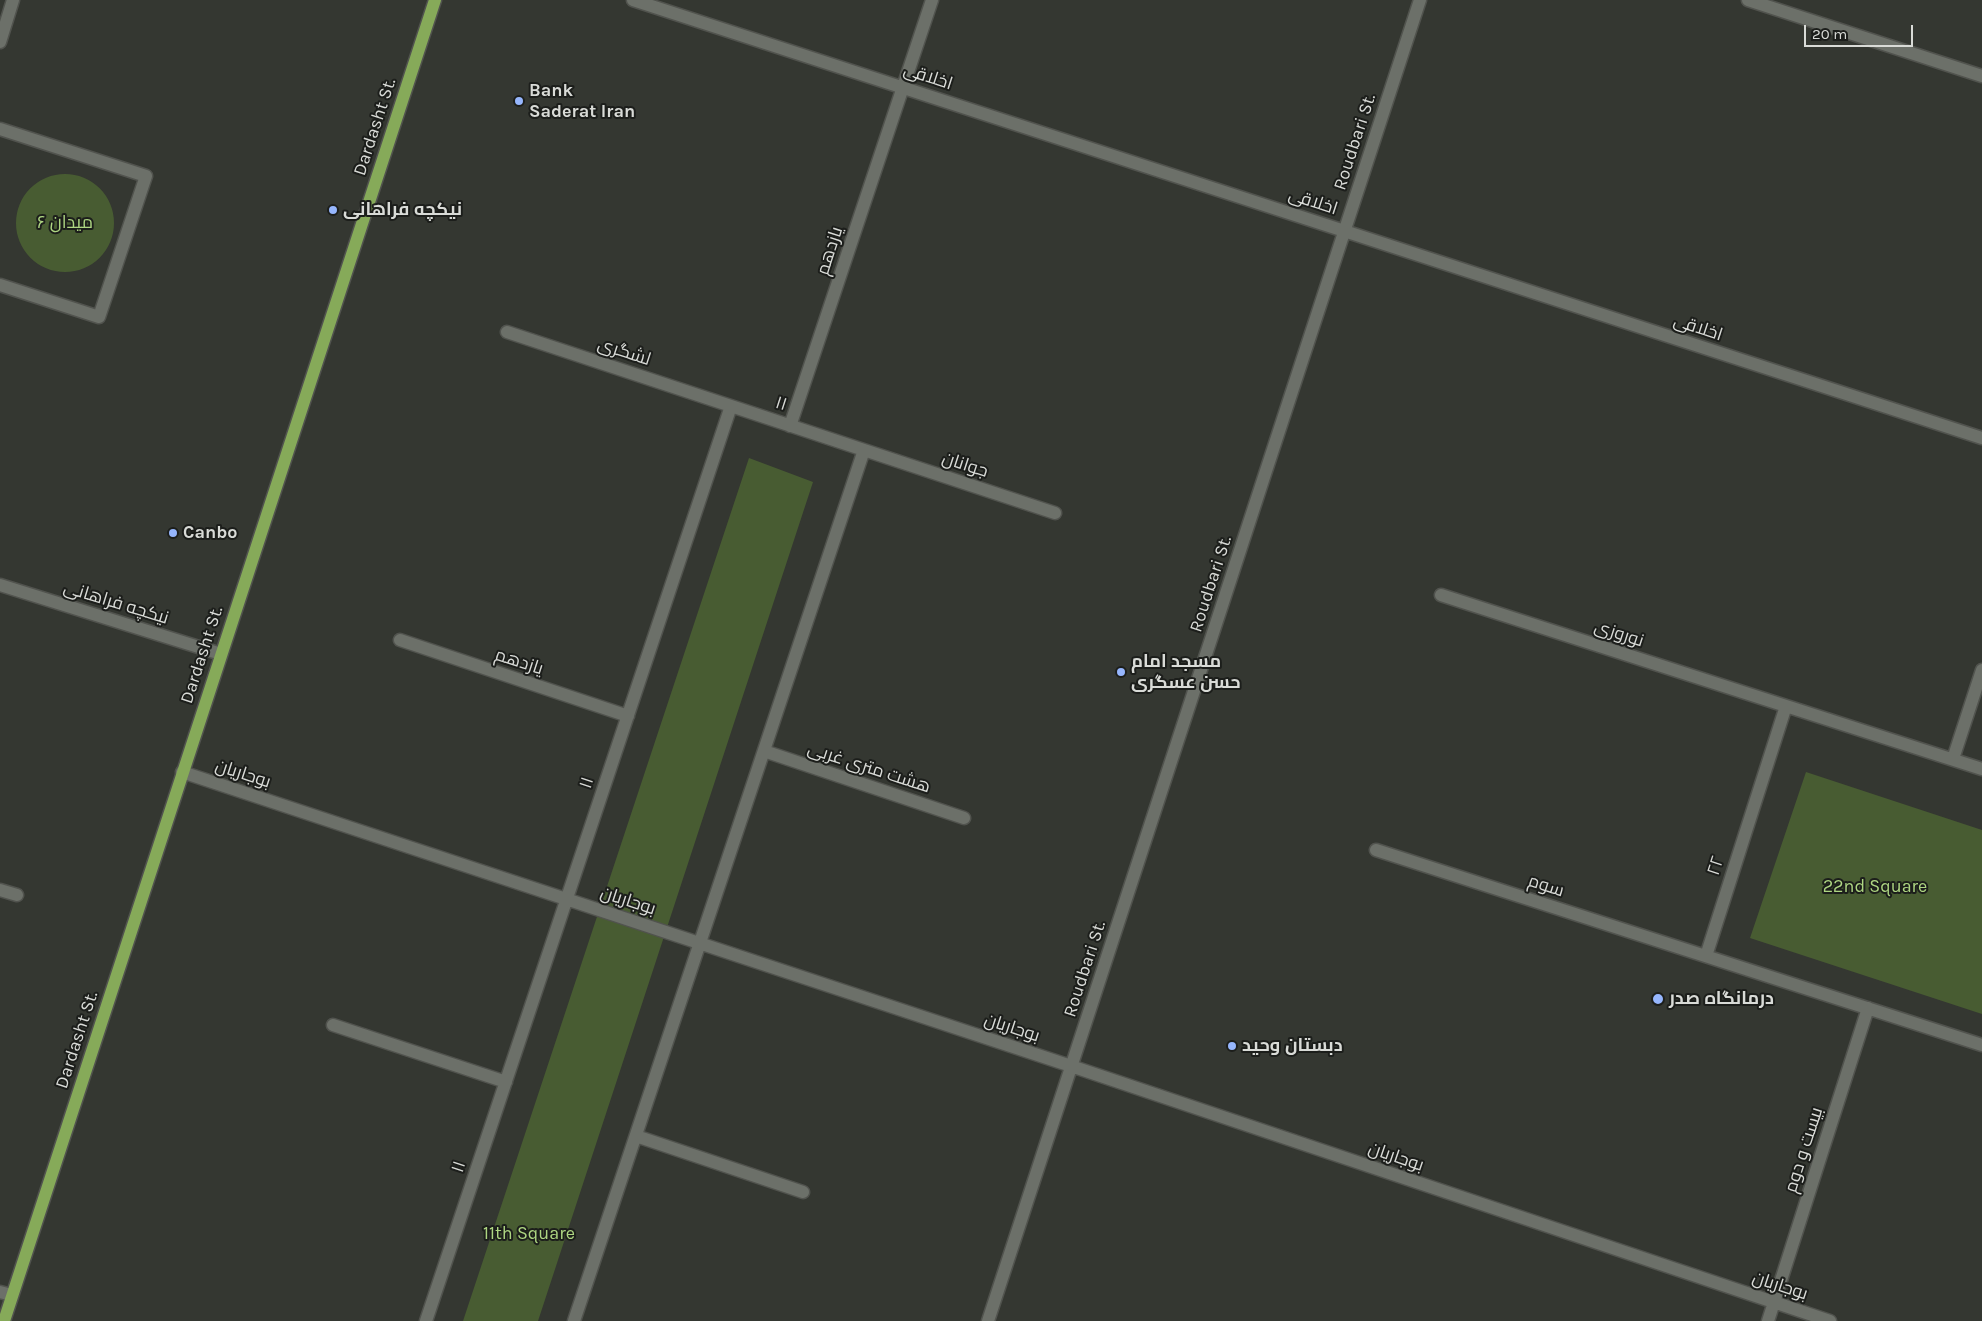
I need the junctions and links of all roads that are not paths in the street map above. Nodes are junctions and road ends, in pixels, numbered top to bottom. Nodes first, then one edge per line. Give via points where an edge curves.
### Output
1 (13, 0) edge
2 (435, 0) edge
3 (633, 0) edge
4 (932, 0) edge
5 (1420, 0) edge
6 (1756, 1) edge
7 (0, 42) edge
8 (1982, 76) edge
9 (903, 88) junction
10 (0, 129) edge
11 (1344, 231) junction
12 (0, 285) edge
13 (507, 332) dead end
14 (731, 406) junction
15 (790, 426) junction
16 (1982, 438) edge
17 (864, 450) junction
18 (1055, 514) dead end
19 (0, 585) edge
20 (1441, 595) dead end
21 (400, 640) dead end
22 (221, 654) junction
23 (1982, 670) edge
24 (1786, 706) junction
25 (628, 716) junction
26 (764, 751) junction
27 (1953, 759) junction
28 (1982, 769) edge
29 (182, 772) junction
30 (964, 818) dead end
31 (1376, 850) dead end
32 (0, 890) edge
33 (17, 895) dead end
34 (567, 899) junction
35 (700, 944) junction
36 (1706, 956) junction
37 (1868, 1008) junction
38 (332, 1024) dead end
39 (1982, 1045) edge
40 (1071, 1066) junction
41 (506, 1082) junction
42 (636, 1136) junction
43 (803, 1192) dead end
44 (6, 1294) edge
45 (1773, 1303) junction
46 (4, 1321) edge
47 (426, 1321) edge
48 (574, 1321) edge
49 (988, 1321) edge
50 (1768, 1321) edge
51 (1830, 1321) edge

1 - 7 street
2 - 22 main road, Dardasht St.
3 - 9 street, اخلاقی
4 - 9 street, یازدهم
5 - 11 street, Roudbari St.
6 - 8 street
9 - 11 street, اخلاقی
9 - 15 street, یازدهم
10 - 12 street via 146,176 99,318
11 - 16 street, اخلاقی
11 - 40 street, Roudbari St.
13 - 14 street, لشگری
14 - 15 street, ۱۱
14 - 25 street, ۱۱
15 - 17 street, ۱۱
17 - 18 street, جوانان
17 - 26 street
19 - 22 street, نیکچه فراهانی
20 - 24 street, نوروزی
21 - 25 street, یازدهم
22 - 29 main road, Dardasht St.
23 - 27 street
24 - 27 street
24 - 36 street, ۲۲
25 - 34 street, ۱۱
26 - 30 street, هشت متری غربی
26 - 35 street
27 - 28 street
29 - 34 street, بوجاریان
29 - 44 main road, Dardasht St.
31 - 36 street, سوم
32 - 33 street
34 - 35 street, بوجاریان
34 - 41 street, ۱۱
35 - 40 street, بوجاریان
35 - 42 street
36 - 37 street
37 - 39 street
37 - 45 street, بیست و دوم
38 - 41 street
40 - 45 street, بوجاریان
40 - 49 street, Roudbari St.
41 - 47 street, ۱۱
42 - 43 street
42 - 48 street
44 - 46 main road, Dardasht St.
45 - 50 street, بیست و دوم
45 - 51 street, بوجاریان

